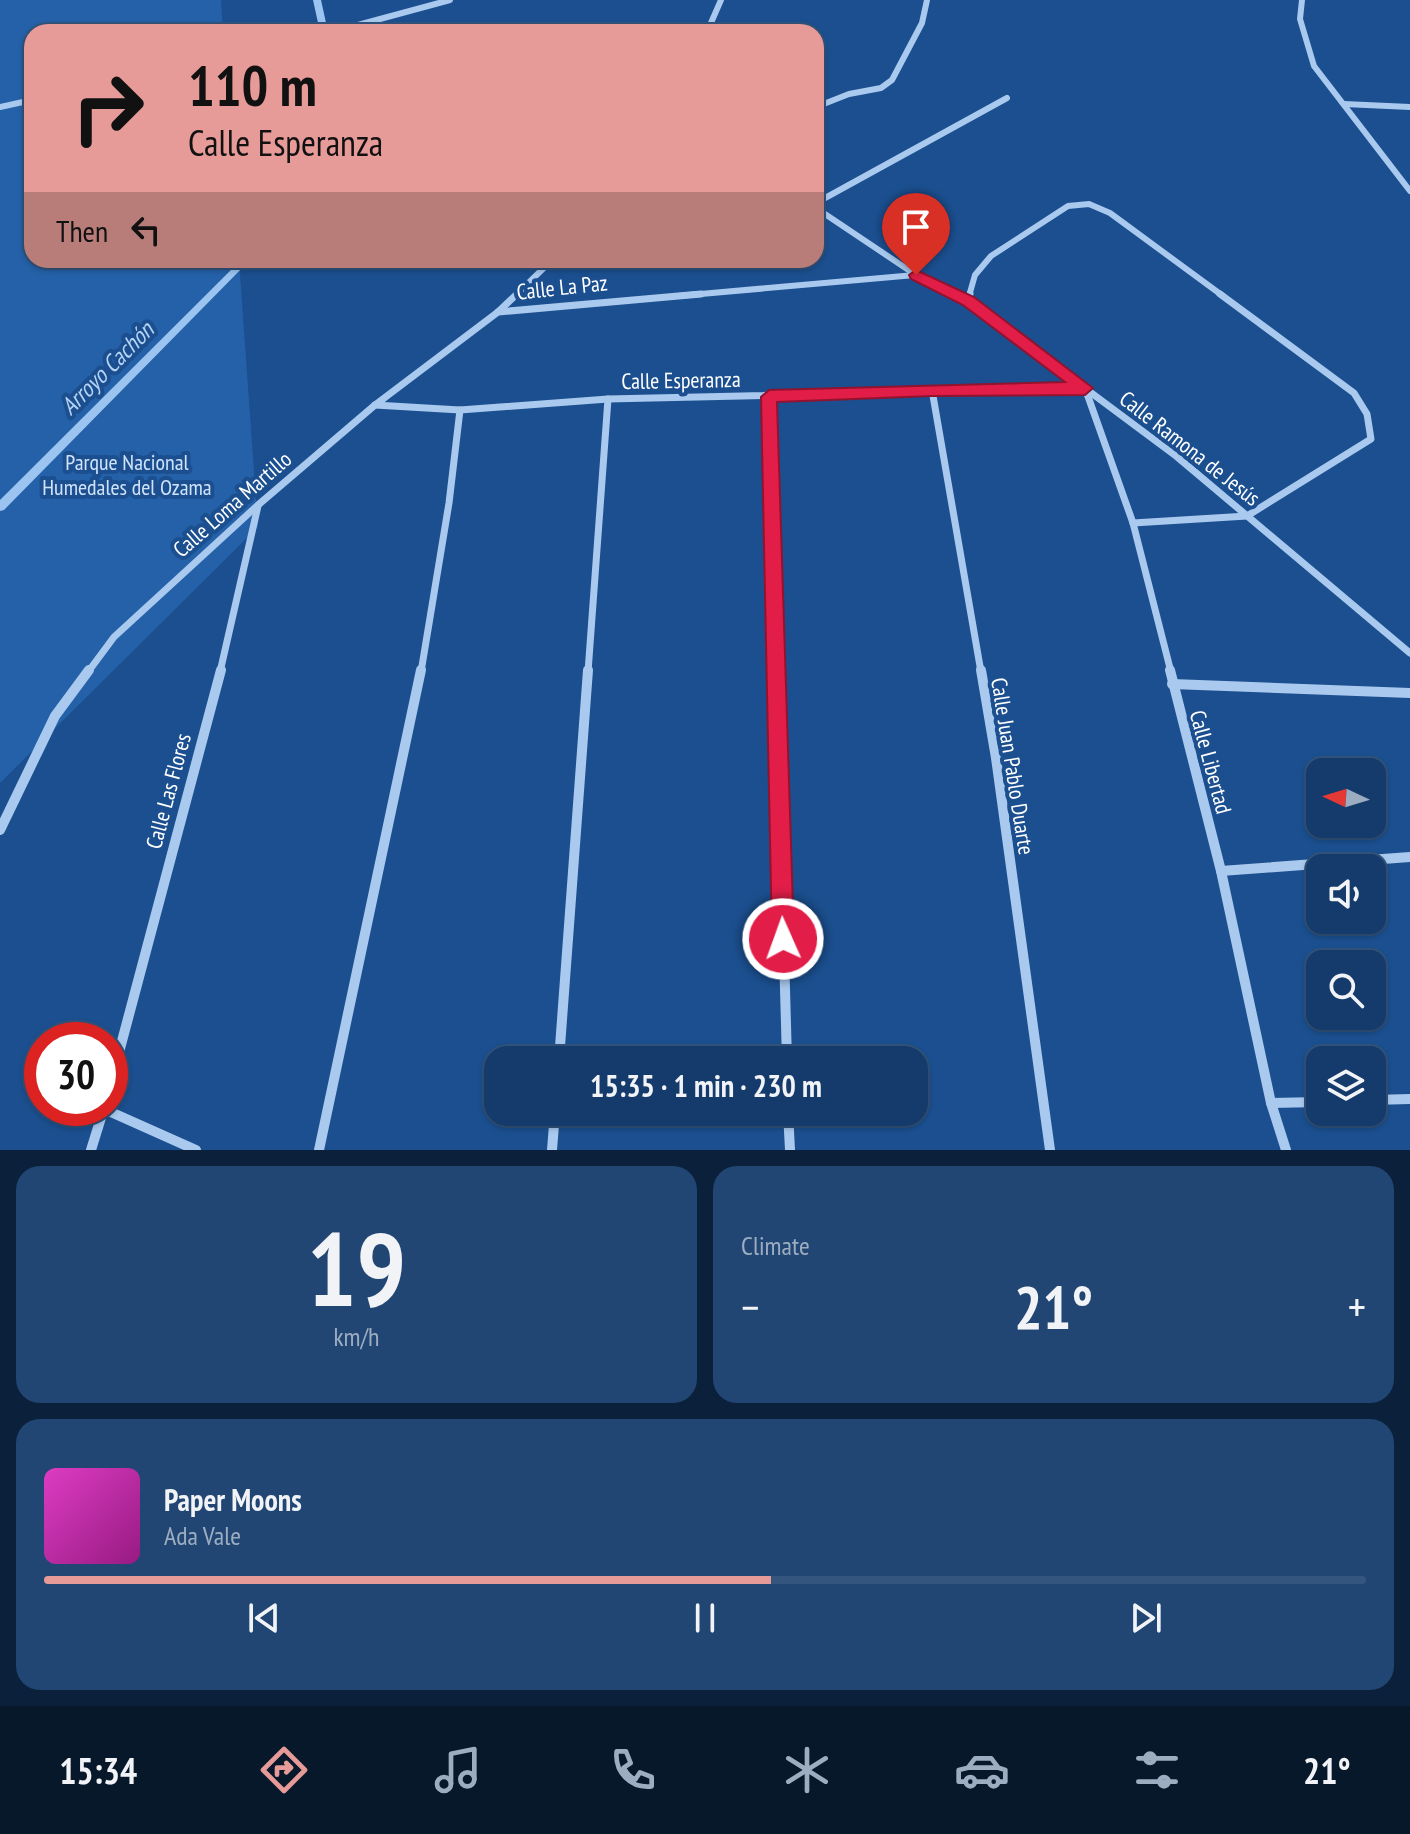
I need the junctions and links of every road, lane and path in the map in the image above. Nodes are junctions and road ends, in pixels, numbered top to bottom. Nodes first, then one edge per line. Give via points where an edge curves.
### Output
1 (450, 0) edge
2 (721, 0) edge
3 (927, 0) edge
4 (1302, 0) edge
5 (362, 24) edge
6 (710, 24) edge
7 (1007, 98) dead end
8 (24, 102) edge
9 (824, 104) edge
10 (1344, 104) junction
11 (0, 107) edge
12 (1410, 107) edge
13 (1410, 191) edge
14 (824, 201) edge
15 (824, 212) edge
16 (544, 268) edge
17 (916, 275) junction
18 (968, 301) junction
19 (498, 312) junction
20 (1085, 388) junction
21 (932, 390) junction
22 (769, 397) junction
23 (608, 399) junction
24 (375, 405) junction
25 (460, 410) junction
26 (258, 505) junction
27 (1247, 516) junction
28 (1133, 523) junction
29 (1410, 653) edge
30 (1172, 684) junction
31 (1410, 693) edge
32 (0, 830) edge
33 (1410, 857) edge
34 (1221, 871) junction
35 (127, 1022) edge
36 (560, 1046) edge
37 (787, 1046) edge
38 (1410, 1099) edge
39 (1386, 1100) edge
40 (1306, 1102) edge
41 (1271, 1103) junction
42 (128, 1119) edge
43 (98, 1126) edge
44 (554, 1126) edge
45 (789, 1126) edge
46 (91, 1150) edge
47 (196, 1150) edge
48 (319, 1150) edge
49 (552, 1150) edge
50 (790, 1150) edge
51 (1050, 1150) edge
52 (1286, 1150) edge

1 - 5 street
2 - 6 street
3 - 9 street via 922,23 892,80
4 - 10 street via 1300,19 1314,66
7 - 14 street
8 - 11 street
10 - 12 street
10 - 13 street
15 - 17 street, Calle Ramona de Jesús
16 - 19 street, Calle Loma Martillo
17 - 18 street, Calle Ramona de Jesús
17 - 19 street, Calle La Paz
18 - 20 street, Calle Ramona de Jesús
18 - 27 street via 975,275 991,256 1068,206 1089,204 1110,213 1354,393 1371,423 1371,439
19 - 24 street, Calle Loma Martillo
20 - 21 street, Calle Esperanza
20 - 27 street, Calle Ramona de Jesús
20 - 28 street, Calle Libertad
21 - 22 street, Calle Esperanza
21 - 51 street, Calle Juan Pablo Duarte via 996,758
22 - 23 street, Calle Esperanza
22 - 37 street
23 - 25 street, Calle Esperanza
23 - 36 street
24 - 25 street, Calle Esperanza
24 - 26 street, Calle Loma Martillo
25 - 48 street via 423,656
26 - 32 street, Calle Loma Martillo via 114,637 55,716
26 - 35 street, Calle Las Flores via 224,658
27 - 28 street
27 - 29 street, Calle Ramona de Jesús
28 - 30 street, Calle Libertad
30 - 31 street
30 - 34 street, Calle Libertad
33 - 34 street
34 - 41 street, Calle Libertad
38 - 39 street
40 - 41 street
41 - 52 street, Calle Libertad
42 - 47 street
43 - 46 street
44 - 49 street
45 - 50 street

